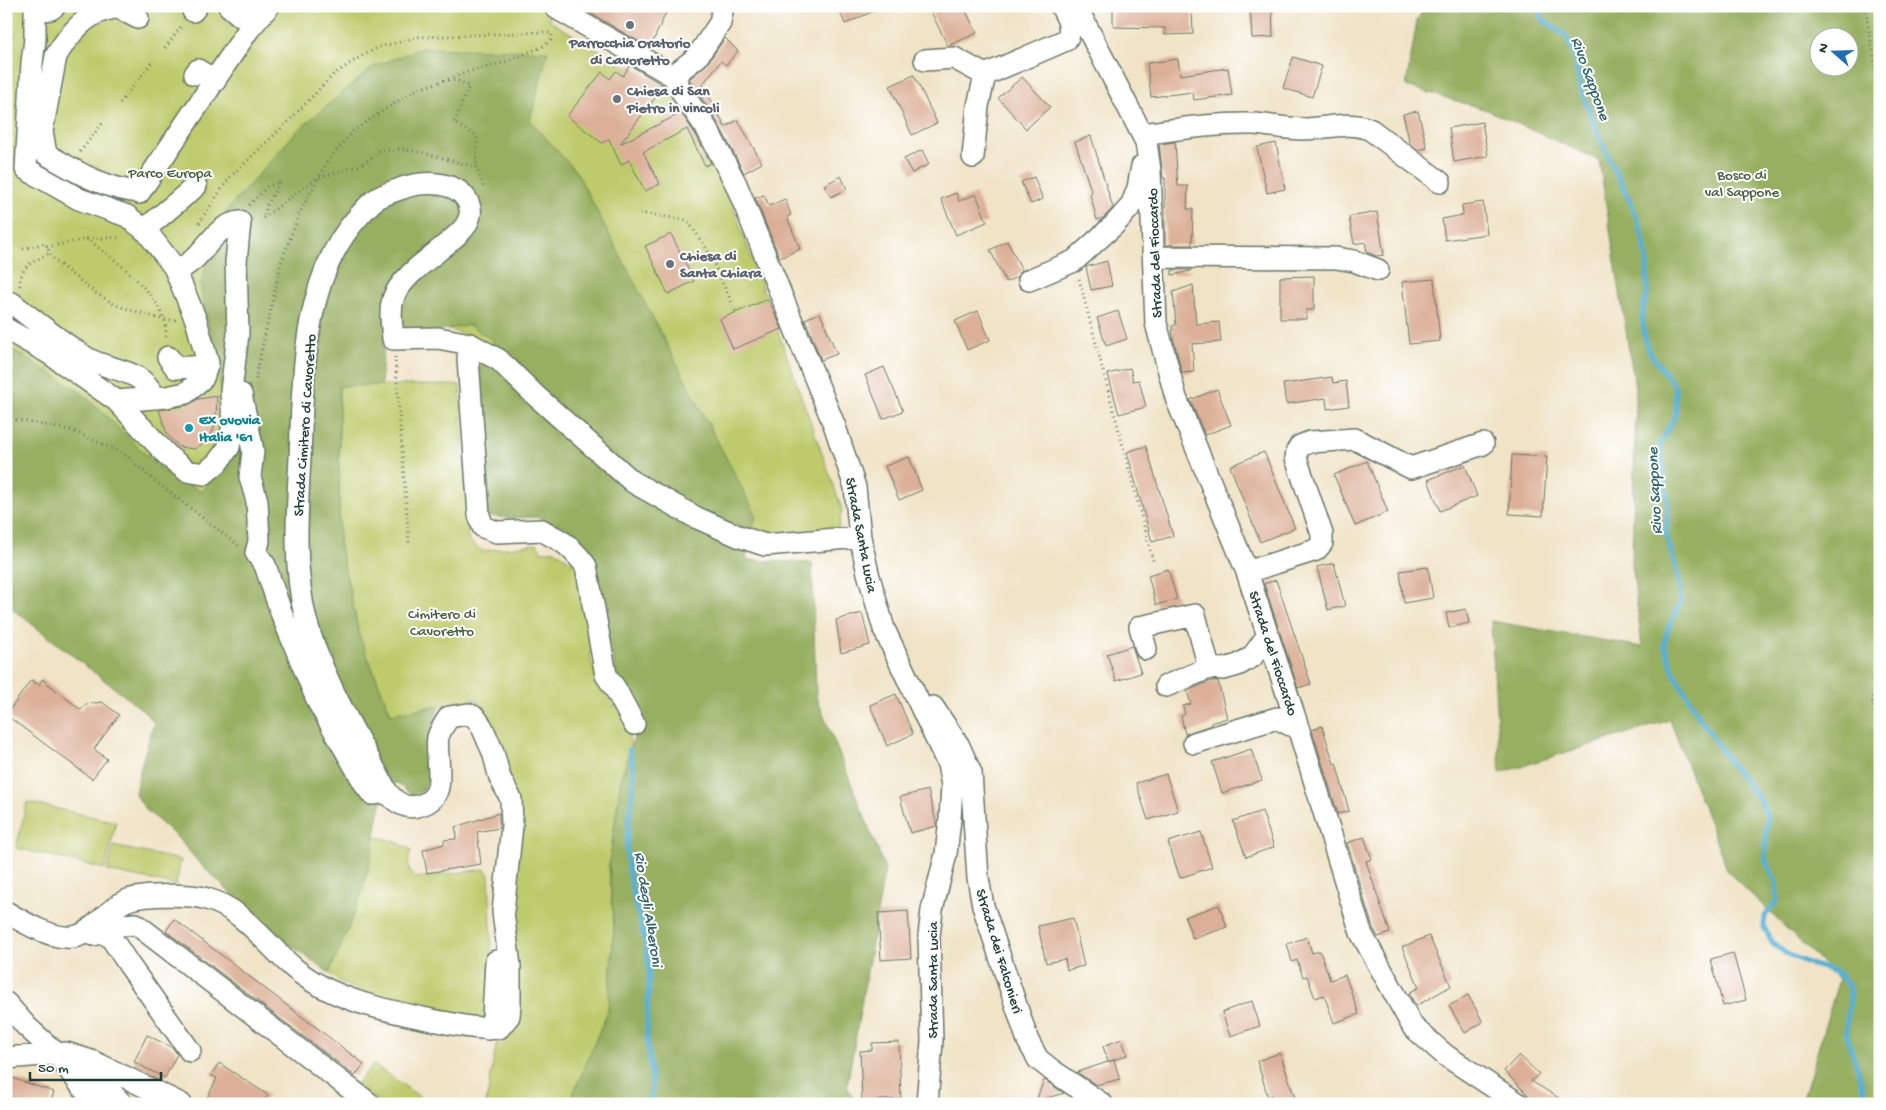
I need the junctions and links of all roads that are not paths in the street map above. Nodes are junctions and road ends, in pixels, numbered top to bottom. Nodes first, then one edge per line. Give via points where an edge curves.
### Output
1 (269, 6) edge
2 (556, 6) edge
3 (723, 6) edge
4 (1061, 6) edge
5 (1076, 6) edge
6 (40, 8) edge
7 (239, 11) edge
8 (138, 18) dead end
9 (925, 60) dead end
10 (195, 74) dead end
11 (986, 75) junction
12 (673, 76) junction
13 (215, 81) junction
14 (1144, 138) junction
15 (974, 157) dead end
16 (146, 182) junction
17 (1440, 182) dead end
18 (196, 186) dead end
19 (127, 216) junction
20 (144, 230) junction
21 (1154, 257) junction
22 (174, 267) junction
23 (1378, 270) dead end
24 (1029, 280) dead end
25 (16, 306) road end
26 (6, 329) edge
27 (470, 344) junction
28 (168, 357) road end
29 (207, 366) junction
30 (235, 369) junction
31 (155, 398) junction
32 (117, 401) junction
33 (1483, 444) dead end
34 (860, 536) junction
35 (1247, 572) junction
36 (1268, 636) junction
37 (1146, 649) dead end
38 (900, 664) junction
39 (1209, 668) junction
40 (1166, 686) dead end
41 (634, 724) dead end
42 (1297, 724) junction
43 (1194, 744) dead end
44 (500, 778) junction
45 (387, 792) junction
46 (6, 912) edge
47 (104, 932) junction
48 (83, 935) junction
49 (6, 1003) edge
50 (496, 1026) junction
51 (190, 1051) dead end
52 (57, 1054) junction
53 (78, 1056) junction
54 (6, 1058) edge
55 (95, 1104) edge
56 (122, 1104) edge
57 (181, 1104) edge
58 (370, 1104) edge
59 (927, 1104) edge
60 (1102, 1104) edge
61 (1519, 1104) edge

1 - 7 street
2 - 12 street
3 - 12 street via 720,23 697,57
4 - 11 street via 1069,22 1070,34 1066,40
5 - 14 street, Strada del Fioccardo
6 - 19 street via 32,63 26,169 79,200
7 - 13 street
8 - 16 street via 117,7 96,13 61,46 56,56 42,130 46,154 74,160 118,189 131,191
9 - 11 street via 954,58
10 - 13 street via 198,70
11 - 15 street via 978,106
12 - 34 street, Strada Santa Lucia via 707,129 736,184 836,427 855,487
13 - 16 street
14 - 17 street via 1214,125 1254,124 1304,129 1363,126
14 - 21 street, Strada del Fioccardo via 1150,170
14 - 24 street, Strada del Fioccardo via 1138,188 1131,206 1074,261
16 - 19 street
18 - 20 street
19 - 20 street
20 - 22 street
21 - 23 street via 1336,258
21 - 35 street, Strada del Fioccardo via 1156,323 1176,398
22 - 29 street via 203,339
22 - 30 street via 182,268 230,223 240,222 236,262 238,334
25 - 31 street via 89,359 127,372 150,387
26 - 32 street via 47,352
27 - 34 street via 499,360 633,482 695,517 765,545
27 - 41 street via 468,359 479,515 484,527 497,532 542,530 564,542 581,558 586,566 606,675
27 - 45 street, Strada Cimitero di Cavoretto via 438,338 394,339 390,309 397,291 461,232 470,218 470,208 464,197 441,183 402,188 374,200 340,241 320,285 313,313 306,361 296,531 297,565 307,623 323,668
28 - 29 street via 176,368
29 - 31 street via 203,378 186,393
30 - 32 street via 229,447 204,474 187,472 168,457
30 - 45 street via 253,451 250,477 257,501 260,541 256,553 265,565 318,702 372,794
31 - 32 street
33 - 35 street via 1411,468 1355,439 1310,442 1300,446 1296,458 1322,534 1322,543 1316,550
34 - 38 street, Strada Santa Lucia via 884,630
35 - 36 street, Strada del Fioccardo
36 - 39 street via 1252,658 1224,669
36 - 42 street, Strada del Fioccardo
37 - 39 street via 1140,627 1195,615
38 - 59 street, Strada Santa Lucia via 948,764 952,785 946,854 929,936 932,1041
38 - 60 street, Strada dei Falconieri via 948,729 971,773 983,906 1028,1041 1038,1059
39 - 40 street
42 - 43 street via 1290,725 1277,718
42 - 61 street, Strada del Fioccardo via 1361,933 1413,1027 1444,1055
44 - 45 street, Strada Cimitero di Cavoretto via 482,727 475,717 462,714 449,717 438,737 440,775 438,790 431,800 411,807 393,799
44 - 50 street via 503,819 494,863 493,1017
44 - 50 street, Strada Cimitero di Cavoretto via 511,799 512,811 503,912 510,966 510,1005 508,1016
46 - 48 street via 43,931 71,938
47 - 48 street
47 - 51 street
47 - 58 street via 120,925 136,924
48 - 50 street via 127,900 197,896 232,912 294,968 327,990 392,1012 456,1025
49 - 52 street via 26,1028
52 - 53 street
52 - 54 street
52 - 55 street
53 - 56 street
53 - 57 street

